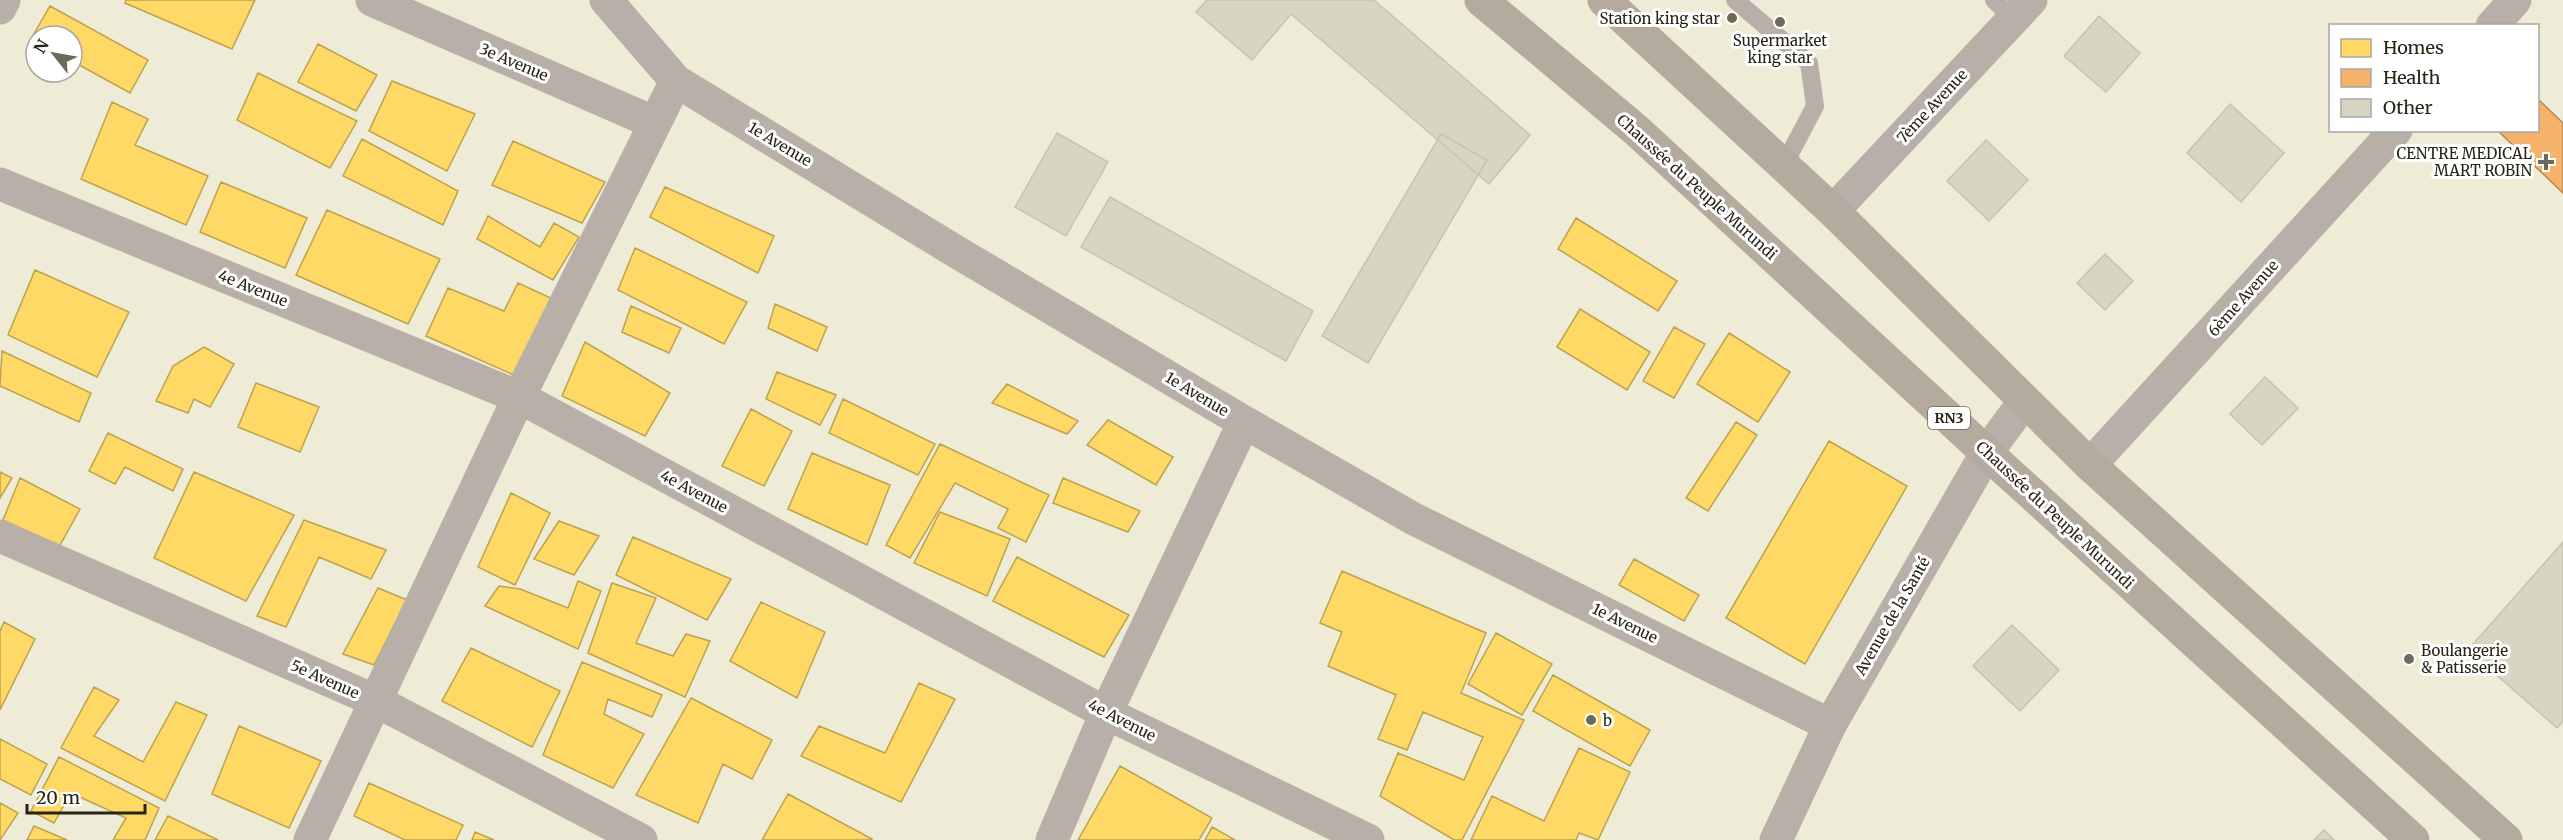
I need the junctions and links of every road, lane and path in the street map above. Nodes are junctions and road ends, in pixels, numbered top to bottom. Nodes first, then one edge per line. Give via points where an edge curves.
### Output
1 (4, 0) edge
2 (372, 0) edge
3 (606, 0) edge
4 (1604, 0) edge
5 (1735, 0) edge
6 (2515, 0) edge
7 (1490, 3) edge
8 (2013, 6) edge
9 (0, 8) edge
10 (2494, 24) edge
11 (676, 81) junction
12 (656, 123) junction
13 (2394, 132) edge
14 (1784, 165) junction
15 (0, 184) edge
16 (1833, 211) junction
17 (519, 397) junction
18 (2024, 402) junction
19 (1244, 422) junction
20 (1986, 452) junction
21 (2090, 465) junction
22 (0, 536) edge
23 (376, 701) junction
24 (1106, 713) junction
25 (1830, 725) junction
26 (310, 840) edge
27 (641, 840) edge
28 (1052, 840) edge
29 (1368, 840) edge
30 (1776, 840) edge
31 (2413, 840) edge
32 (2506, 840) edge

1 - 9 street
2 - 12 street, 3e Avenue
3 - 11 street, 1e Avenue
4 - 14 highway
5 - 14 lane via 1809,63 1815,106
6 - 10 street
7 - 20 highway, Chaussée du Peuple Murundi / RN3 via 1636,130
8 - 16 street, 7ème Avenue
11 - 12 street
11 - 19 street, 1e Avenue
12 - 17 street
13 - 21 street, 6ème Avenue
14 - 16 highway
15 - 17 street, 4e Avenue
16 - 18 highway
17 - 23 street
17 - 24 street, 4e Avenue
18 - 20 street, Avenue de la Santé
18 - 21 highway
19 - 24 street
19 - 25 street, 1e Avenue via 1414,519
20 - 25 street, Avenue de la Santé
20 - 31 highway, Chaussée du Peuple Murundi / RN3
21 - 32 highway
22 - 23 street, 5e Avenue
23 - 26 street
23 - 27 street, 5e Avenue
24 - 28 street
24 - 29 street, 4e Avenue
25 - 30 street, Avenue de la Santé

